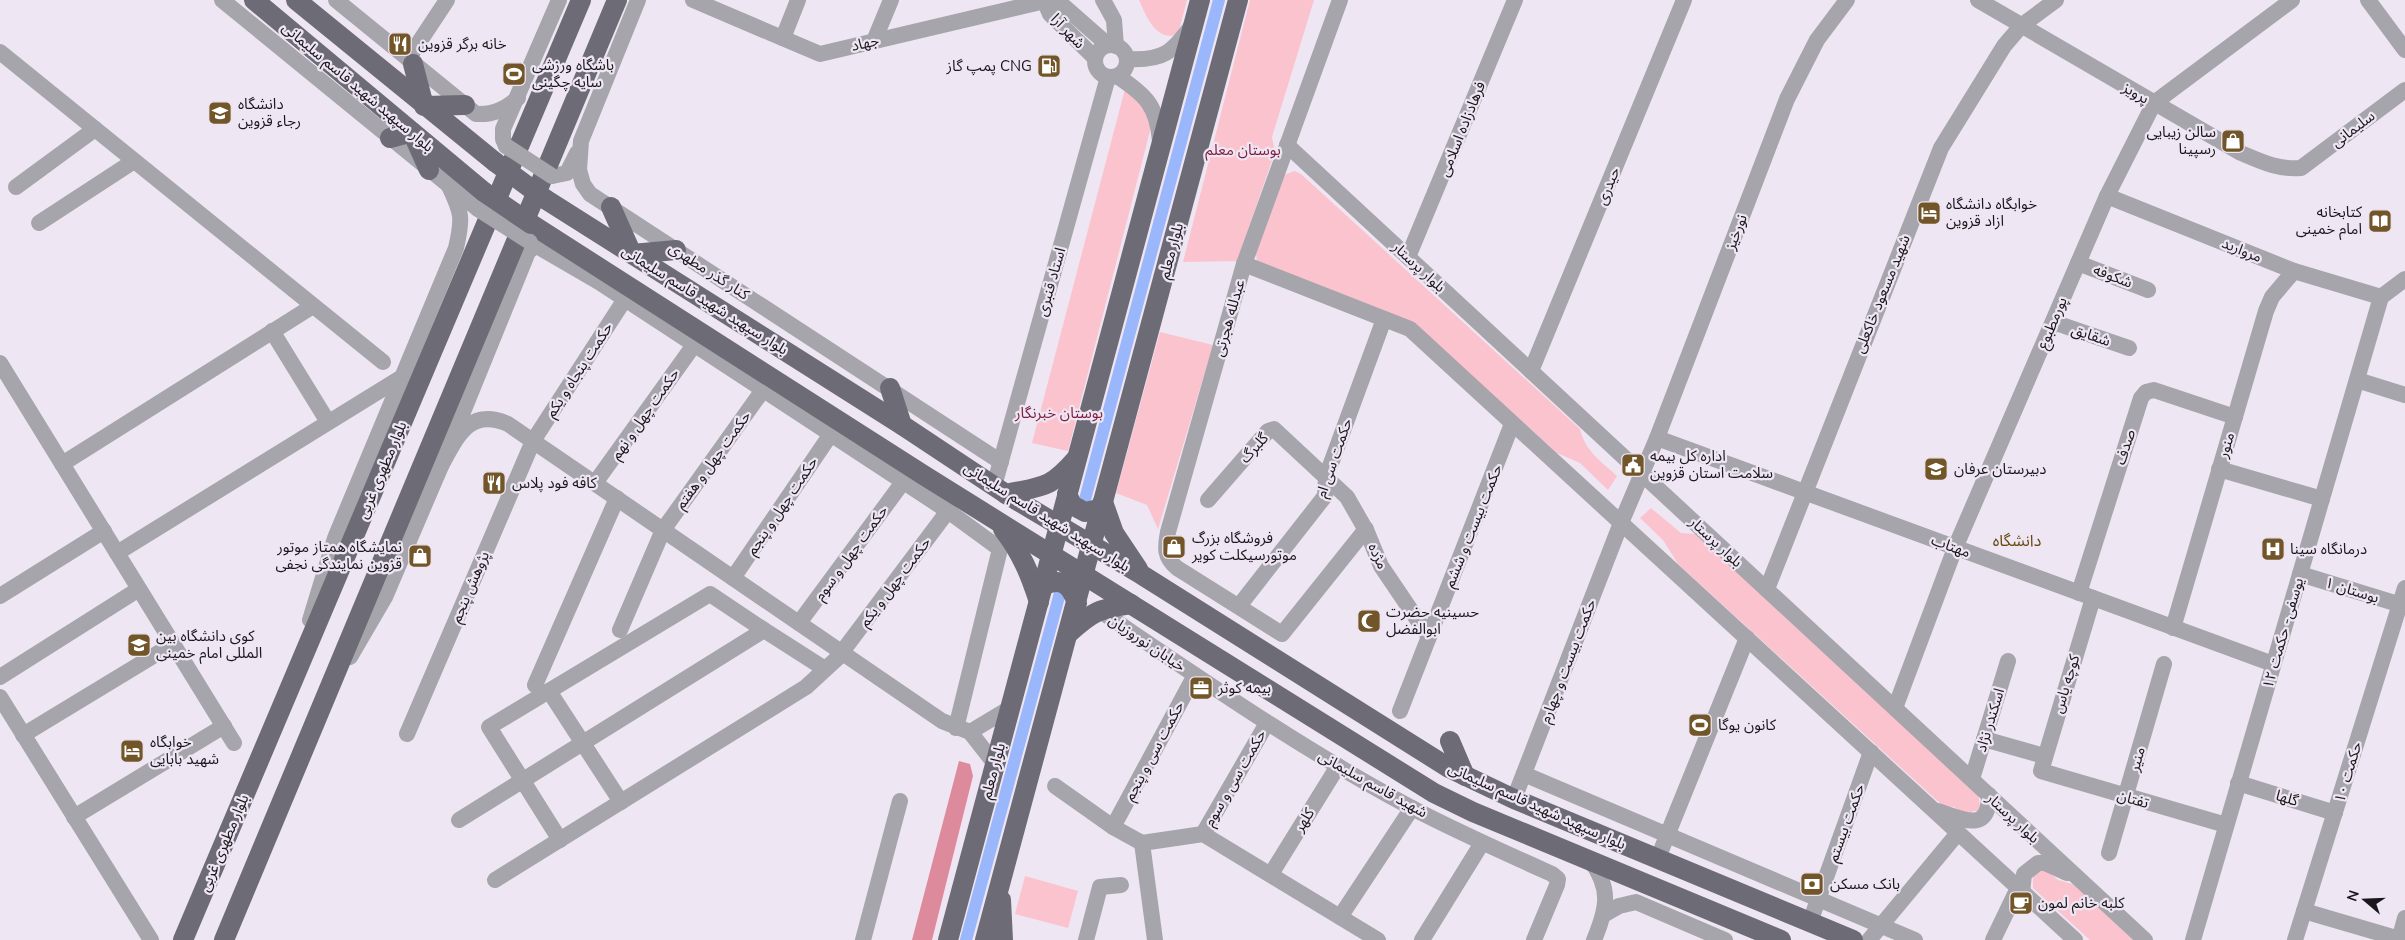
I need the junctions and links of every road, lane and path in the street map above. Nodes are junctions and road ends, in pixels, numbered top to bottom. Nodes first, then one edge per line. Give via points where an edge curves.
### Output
1 (222, 0) edge
2 (254, 0) edge
3 (296, 0) edge
4 (336, 0) edge
5 (447, 0) edge
6 (559, 0) edge
7 (581, 0) edge
8 (617, 0) edge
9 (638, 0) edge
10 (798, 0) edge
11 (891, 0) edge
12 (982, 0) edge
13 (1044, 0) edge
14 (1104, 0) edge
15 (1200, 0) edge
16 (1238, 0) edge
17 (1340, 0) edge
18 (1515, 0) edge
19 (1684, 0) edge
20 (1847, 0) edge
21 (1978, 0) edge
22 (2056, 0) edge
23 (2292, 0) edge
24 (2368, 0) edge
25 (700, 1) edge
26 (976, 16) junction
27 (1194, 23) junction
28 (2021, 26) junction
29 (783, 38) junction
30 (874, 41) junction
31 (1112, 46) junction
32 (2405, 50) edge
33 (0, 52) edge
34 (1095, 58) junction
35 (1127, 59) junction
36 (410, 61) junction
37 (1113, 76) junction
38 (2405, 90) edge
39 (518, 98) junction
40 (2154, 103) junction
41 (465, 105) junction
42 (424, 106) junction
43 (95, 128) junction
44 (412, 132) junction
45 (390, 138) junction
46 (581, 141) junction
47 (1287, 145) junction
48 (1160, 148) junction
49 (500, 154) junction
50 (134, 161) junction
51 (2301, 168) joint
52 (429, 170) junction
53 (449, 186) junction
54 (16, 187) dead end
55 (2107, 196) junction
56 (481, 200) junction
57 (611, 207) junction
58 (39, 223) dead end
59 (532, 237) junction
60 (676, 250) junction
61 (632, 254) junction
62 (1408, 258) junction
63 (2078, 263) junction
64 (1244, 264) junction
65 (2294, 271) junction
66 (2405, 279) edge
67 (599, 282) joint
68 (2148, 290) dead end
69 (634, 297) junction
70 (2381, 297) junction
71 (313, 306) junction
72 (1384, 319) junction
73 (2052, 322) junction
74 (272, 331) junction
75 (694, 344) junction
76 (2130, 348) dead end
77 (383, 362) dead end
78 (0, 363) edge
79 (1531, 371) junction
80 (402, 377) junction
81 (2357, 380) junction
82 (890, 388) junction
83 (763, 390) junction
84 (2405, 395) edge
85 (2235, 417) junction
86 (328, 422) junction
87 (1512, 424) junction
88 (902, 425) junction
89 (831, 434) junction
90 (1657, 438) junction
91 (532, 440) junction
92 (1077, 458) junction
93 (1001, 462) junction
94 (62, 464) junction
95 (441, 466) junction
96 (2218, 469) junction
97 (1642, 474) junction
98 (1326, 477) junction
99 (903, 482) junction
100 (595, 483) junction
101 (921, 484) junction
102 (1000, 490) junction
103 (1804, 492) junction
104 (1067, 494) junction
105 (617, 498) junction
106 (2322, 499) junction
107 (1208, 500) dead end
108 (1103, 502) junction
109 (948, 511) junction
110 (994, 517) junction
111 (1621, 523) junction
112 (1059, 526) junction
113 (1366, 529) junction
114 (663, 530) junction
115 (104, 531) junction
116 (1092, 545) junction
117 (1955, 548) junction
118 (117, 553) junction
119 (1051, 554) junction
120 (1084, 574) junction
121 (2300, 574) junction
122 (1142, 575) junction
123 (733, 578) junction
124 (2405, 588) edge
125 (139, 589) junction
126 (1767, 589) junction
127 (1041, 594) junction
128 (0, 596) edge
129 (2086, 596) junction
130 (1077, 603) junction
131 (1131, 604) junction
132 (2402, 605) edge
133 (1239, 606) junction
134 (1098, 610) junction
135 (799, 623) junction
136 (2173, 628) junction
137 (620, 630) dead end
138 (764, 630) junction
139 (1069, 633) junction
140 (1428, 637) junction
141 (1747, 638) junction
142 (174, 644) junction
143 (842, 653) junction
144 (2008, 661) dead end
145 (2164, 664) dead end
146 (2273, 664) junction
147 (825, 669) junction
148 (1195, 675) junction
149 (0, 677) edge
150 (542, 688) junction
151 (289, 689) junction
152 (0, 697) edge
153 (1010, 708) junction
154 (1895, 708) junction
155 (1400, 710) dead end
156 (317, 716) junction
157 (1267, 723) junction
158 (224, 726) junction
159 (963, 730) junction
160 (407, 734) dead end
161 (24, 735) junction
162 (1984, 739) junction
163 (1450, 741) dead end
164 (234, 742) dead end
165 (584, 742) junction
166 (1871, 752) junction
167 (2043, 763) junction
168 (995, 764) junction
169 (1338, 766) junction
170 (1524, 774) junction
171 (1465, 776) junction
172 (1972, 779) junction
173 (522, 781) junction
174 (2238, 783) junction
175 (1054, 786) dead end
176 (1989, 795) junction
177 (2126, 797) junction
178 (1514, 799) junction
179 (900, 801) dead end
180 (621, 802) junction
181 (1412, 808) junction
182 (1934, 810) junction
183 (2335, 813) junction
184 (74, 817) junction
185 (459, 820) dead end
186 (2226, 825) junction
187 (1113, 827) junction
188 (1958, 833) junction
189 (1203, 834) junction
190 (1667, 834) junction
191 (560, 840) junction
192 (1142, 843) junction
193 (1482, 843) junction
194 (1550, 844) junction
195 (2109, 853) dead end
196 (1658, 858) junction
197 (1590, 860) junction
198 (1539, 868) junction
199 (1271, 874) junction
200 (2076, 876) junction
201 (495, 880) dead end
202 (1000, 882) junction
203 (1122, 885) dead end
204 (2020, 890) junction
205 (1818, 898) junction
206 (2304, 911) junction
207 (1605, 914) junction
208 (1340, 917) junction
209 (2405, 918) edge
210 (1810, 922) junction
211 (1881, 925) junction
212 (151, 940) edge
213 (183, 940) edge
214 (224, 940) edge
215 (863, 940) edge
216 (948, 940) edge
217 (985, 940) edge
218 (1003, 940) edge
219 (1086, 940) edge
220 (1155, 940) edge
221 (1378, 940) edge
222 (1422, 940) edge
223 (1534, 940) edge
224 (1594, 940) edge
225 (1725, 940) edge
226 (1781, 940) edge
227 (1853, 940) edge
228 (1869, 940) edge
229 (1915, 940) edge
230 (1993, 940) edge
231 (2075, 940) edge
232 (2145, 940) edge
233 (2192, 940) edge
234 (2295, 940) edge
235 (2400, 940) edge

1 - 45 street
2 - 44 main road, بلوار سپهبد شهید قاسم سلیمانی
3 - 42 main road, بلوار سپهبد شهید قاسم سلیمانی
4 - 36 street
5 - 36 street
6 - 39 street
7 - 151 main road, بلوار مطهری غربی
8 - 156 main road
9 - 46 street, کنار گذر مطهری
10 - 29 street
11 - 30 street
12 - 26 street
13 - 26 street, جهاد
13 - 31 street, شهر آرا via 1059,2
13 - 34 street, شهر آرا via 1050,14
14 - 31 street via 1114,20
15 - 27 main road
16 - 108 main road, بلوار معلم
17 - 47 street, عبدلله هجرتی
18 - 62 street, فرهادزاده اسلامی
19 - 79 street, حیدری
20 - 90 street, نورخیز via 1817,40 1787,99
21 - 28 street, پرویز
22 - 28 street, شهید مسعود خاکعلی
23 - 40 street, پورمطبوع
24 - 32 street
25 - 29 street, جهاد
26 - 30 street, جهاد
27 - 35 street via 1164,56 1147,60
27 - 48 main road
28 - 40 street, پرویز
28 - 103 street, شهید مسعود خاکعلی via 2004,46 1931,170
29 - 30 street, جهاد via 820,54
31 - 34 street, شهر آرا via 1100,50
31 - 35 street, شهر آرا via 1123,51
33 - 43 street
34 - 37 street, شهر آرا via 1099,72
35 - 37 street via 1124,69
36 - 41 street
36 - 42 main road
37 - 48 street, شهر آرا via 1148,100 1158,122
37 - 93 street, استاد قنبری
38 - 51 street, سلیمانی
39 - 41 street via 504,109 487,114 476,114
39 - 49 street via 503,129
40 - 51 street, پرویز via 2256,159 2288,169
40 - 55 street, پورمطبوع
41 - 42 main road
42 - 49 main road, بلوار سپهبد شهید قاسم سلیمانی
43 - 50 street
43 - 54 street
44 - 45 main road
44 - 52 main road
44 - 56 main road, بلوار سپهبد شهید قاسم سلیمانی
45 - 52 street
46 - 49 street, bridge via 567,173 552,176
46 - 57 street, کنار گذر مطهری via 579,170 583,184 590,194
47 - 62 street, بلوار پرستار
47 - 64 street, عبدلله هجرتی
48 - 92 main road
49 - 61 main road, بلوار سپهبد شهید قاسم سلیمانی, bridge via 546,199
50 - 58 street
50 - 71 street
52 - 53 street
53 - 56 street
53 - 80 street via 460,210 456,248
55 - 63 street, پورمطبوع
55 - 65 street, مروارید
56 - 59 main road, بلوار سپهبد شهید قاسم سلیمانی, bridge
57 - 60 street, کنار گذر مطهری
57 - 61 main road
59 - 67 street
59 - 69 main road, بلوار سپهبد شهید قاسم سلیمانی
59 - 95 street
60 - 61 main road
60 - 82 street, کنار گذر مطهری
61 - 88 main road, بلوار سپهبد شهید قاسم سلیمانی
62 - 79 street, بلوار پرستار
63 - 68 street, شکوفه
63 - 73 street, پورمطبوع
64 - 72 street
64 - 133 street, عبدلله هجرتی via 1165,544 1166,556 1177,568
65 - 70 street, مروارید
65 - 85 street, منور via 2272,297 2266,310
66 - 70 street
67 - 69 main road
69 - 75 street
69 - 91 street, حکمت پنجاه و یکم
69 - 101 main road, بلوار سپهبد شهید قاسم سلیمانی
70 - 81 street, یوسفی- حکمت ۱۲
71 - 74 street
71 - 77 street
72 - 87 street via 1410,329
72 - 98 street, حکمت سی ام
73 - 76 street, شقایق
73 - 117 street, پورمطبوع
74 - 86 street
74 - 94 street
75 - 83 street
75 - 100 street, حکمت چهل و نهم
78 - 94 street
79 - 97 street, بلوار پرستار
80 - 86 street
80 - 151 street via 335,538
81 - 84 street
81 - 106 street, یوسفی- حکمت ۱۲
82 - 88 main road
82 - 93 street, کنار گذر مطهری
83 - 89 street
83 - 114 street, حکمت چهل و هفتم
85 - 96 street, منور
85 - 129 street, صدف via 2154,390 2141,398
86 - 118 street
87 - 111 street
87 - 140 street, حکمت بیست و ششم
88 - 102 main road, بلوار سپهبد شهید قاسم سلیمانی
89 - 99 street
89 - 123 street, حکمت چهل و پنجم
90 - 97 street, نورخیز
90 - 103 street, مهتاب
91 - 95 street via 500,420 482,420 459,433
91 - 100 street
91 - 160 street, پژوهش پنجم
92 - 102 main road via 1049,485
92 - 104 main road, بلوار معلم
93 - 102 street, استاد قنبری
94 - 115 street
95 - 156 street via 385,597
96 - 106 street
96 - 136 street, منور
97 - 111 street, حکمت بیست و چهارم
97 - 126 street, بلوار پرستار
98 - 107 street, گلبرگ via 1274,429 1268,431
98 - 113 street, مژده via 1347,497
98 - 133 street, حکمت سی ام via 1324,496
99 - 101 street
99 - 135 street, حکمت چهل و سوم
100 - 105 street
101 - 109 street
101 - 110 main road, بلوار سپهبد شهید قاسم سلیمانی
102 - 112 main road, بلوار سپهبد شهید قاسم سلیمانی
103 - 117 street, مهتاب
103 - 126 street, شهید مسعود خاکعلی
104 - 108 main road via 1072,505 1085,512 1098,509
104 - 112 main road, بلوار معلم
105 - 114 street
105 - 150 street
106 - 121 street, یوسفی- حکمت ۱۲
108 - 116 main road, بلوار معلم
108 - 122 main road via 1114,533
109 - 143 street, حکمت چهل و یکم
109 - 159 street via 1000,549
110 - 119 main road, بلوار سپهبد شهید قاسم سلیمانی
110 - 127 main road via 1018,548
111 - 141 street
111 - 170 street, حکمت بیست و چهارم
112 - 116 main road, بلوار سپهبد شهید قاسم سلیمانی
112 - 119 main road, بلوار معلم
113 - 133 street, عبدلله هجرتی via 1282,634
113 - 140 street, مژده via 1381,566
114 - 123 street
114 - 137 street, حکمت چهل و هفتم
115 - 118 street
115 - 128 street
116 - 120 main road, بلوار معلم
116 - 122 main road, بلوار سپهبد شهید قاسم سلیمانی
117 - 129 street, مهتاب
117 - 154 street, پورمطبوع
118 - 125 street
119 - 120 main road, بلوار سپهبد شهید قاسم سلیمانی
119 - 127 main road, بلوار معلم
120 - 130 main road, بلوار معلم
120 - 131 main road, بلوار سپهبد شهید قاسم سلیمانی
121 - 132 street, بوستان ۱
121 - 146 street, یوسفی- حکمت ۱۲
122 - 171 main road, بلوار سپهبد شهید قاسم سلیمانی
123 - 135 street
124 - 132 street, حکمت ۱۰
125 - 142 street
125 - 149 street
126 - 154 street, بلوار پرستار
127 - 130 main road via 1053,582 1063,583 1074,593
127 - 153 main road, بلوار معلم
129 - 136 street, مهتاب
129 - 167 street, کوچه یاس
130 - 139 main road, بلوار معلم
131 - 134 main road
131 - 194 main road, بلوار سپهبد شهید قاسم سلیمانی via 1434,793
132 - 183 street, حکمت ۱۰
134 - 139 main road
134 - 148 street, خیابان نوروزیان
135 - 143 street
136 - 146 street, مهتاب
138 - 147 street
138 - 150 street via 710,594
138 - 165 street
139 - 202 main road
140 - 155 street, حکمت بیست و ششم
141 - 166 street
141 - 190 street
142 - 158 street
142 - 161 street
143 - 147 street, حکمت چهل و یکم
143 - 159 street
144 - 162 street, اسکندر نژاد
145 - 177 street, منیر
146 - 174 street, یوسفی- حکمت ۱۲
147 - 180 street, حکمت چهل و یکم via 806,687
148 - 157 street, شهید قاسم سلیمانی
148 - 187 street, حکمت سی و پنجم
150 - 165 street
150 - 173 street via 488,727
151 - 213 main road, بلوار مطهری غربی
152 - 161 street
153 - 159 street
153 - 168 main road, بلوار معلم
154 - 172 street, بلوار پرستار
156 - 214 main road
157 - 169 street, شهید قاسم سلیمانی
157 - 189 street, حکمت سی و سوم
158 - 164 street
158 - 184 street
159 - 168 street
161 - 184 street
162 - 167 street, تفتان
162 - 172 street, اسکندر نژاد
163 - 171 main road
165 - 173 street
165 - 180 street
166 - 182 street
166 - 205 street, حکمت بیستم
167 - 177 street, تفتان
168 - 216 main road, بلوار معلم
169 - 181 street, شهید قاسم سلیمانی
169 - 199 street, کلهر
170 - 178 street, حکمت بیست و چهارم
170 - 190 street
171 - 178 main road, بلوار سپهبد شهید قاسم سلیمانی
172 - 176 street, بلوار پرستار
173 - 185 street
173 - 191 street
174 - 183 street, گلها
174 - 186 street, یوسفی- حکمت ۱۲
175 - 187 street
176 - 182 street via 1987,812 1974,822
176 - 200 street, بلوار پرستار
177 - 186 street, تفتان
177 - 195 street, منیر
178 - 196 main road, بلوار سپهبد شهید قاسم سلیمانی
179 - 215 street
180 - 191 street, حکمت چهل و یکم
181 - 193 street, شهید قاسم سلیمانی
181 - 208 street
182 - 188 street
183 - 206 street, حکمت ۱۰
184 - 212 street
186 - 233 street, یوسفی- حکمت ۱۲
187 - 192 street
188 - 204 street
188 - 211 street
189 - 192 street
189 - 199 street
190 - 196 street
190 - 205 street
191 - 201 street, حکمت چهل و یکم
192 - 220 street
193 - 198 street, شهید قاسم سلیمانی
193 - 222 street
194 - 197 main road, بلوار سپهبد شهید قاسم سلیمانی
194 - 198 street
196 - 210 main road, بلوار سپهبد شهید قاسم سلیمانی
197 - 207 street via 1603,882
197 - 226 main road, بلوار سپهبد شهید قاسم سلیمانی
198 - 223 street, شهید قاسم سلیمانی via 1558,879
199 - 208 street
200 - 204 street via 2038,863 2024,874
200 - 232 street, بلوار پرستار
202 - 217 main road
202 - 218 main road
203 - 219 street via 1100,887
204 - 230 street
204 - 231 street
205 - 210 street, حکمت بیستم
205 - 211 street
206 - 234 street, حکمت ۱۰
206 - 235 street
207 - 224 street
207 - 225 street via 1636,902
208 - 221 street
209 - 235 street
210 - 227 main road, بلوار سپهبد شهید قاسم سلیمانی
211 - 228 street
211 - 229 street

